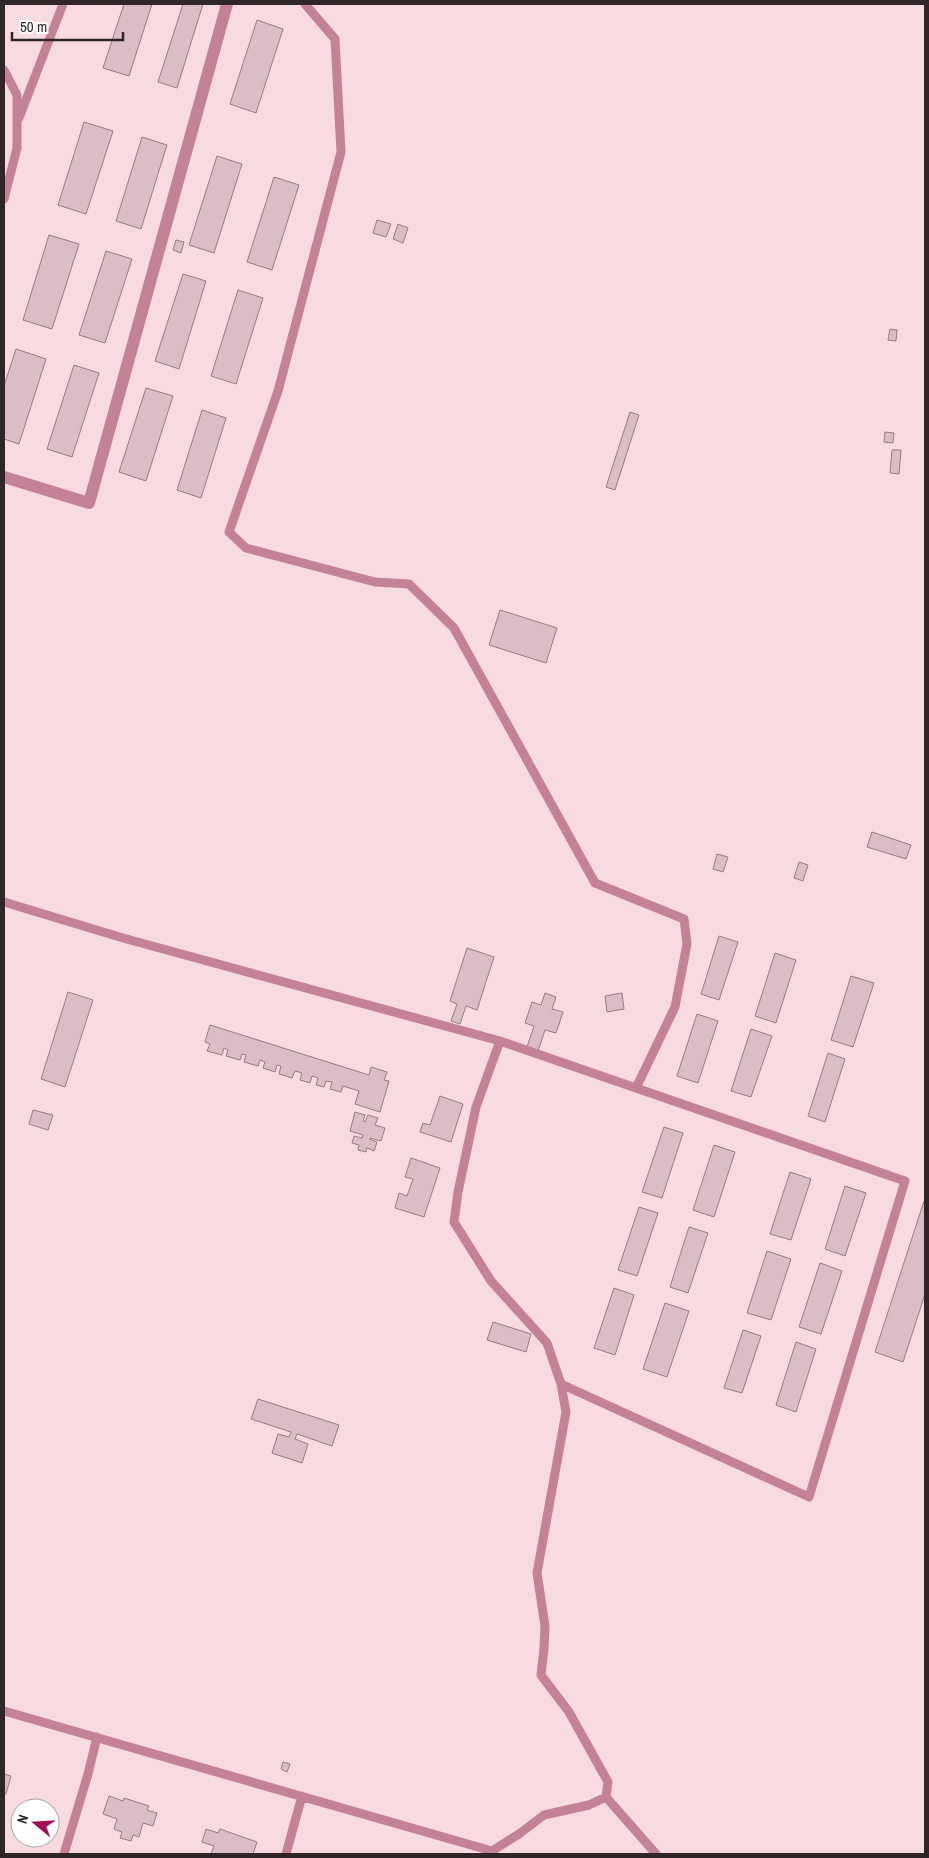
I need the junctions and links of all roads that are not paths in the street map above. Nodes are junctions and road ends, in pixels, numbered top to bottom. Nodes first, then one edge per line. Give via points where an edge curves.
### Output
1 (63, 4) edge
2 (227, 4) edge
3 (305, 4) edge
4 (4, 70) edge
5 (17, 124) junction
6 (4, 199) edge
7 (4, 477) edge
8 (4, 902) edge
9 (500, 1041) junction
10 (636, 1088) junction
11 (561, 1384) junction
12 (4, 1711) edge
13 (97, 1737) junction
14 (302, 1796) junction
15 (606, 1797) junction
16 (491, 1853) edge
17 (64, 1854) edge
18 (286, 1854) edge
19 (656, 1854) edge

1 - 5 lane
2 - 7 street via 89,503
3 - 10 lane via 335,39 341,152 278,391 229,532 246,548 375,582 409,584 454,628 595,883 684,919 687,944 675,1007
4 - 5 lane via 17,95
5 - 6 lane via 17,148
8 - 9 lane via 123,938
9 - 10 lane
9 - 11 lane via 476,1107 454,1222 491,1281 547,1342
10 - 11 lane via 905,1180 809,1497
11 - 15 lane via 566,1412 537,1573 545,1626 541,1675 569,1712 608,1782
12 - 13 lane
13 - 14 lane
13 - 17 lane
14 - 16 lane
14 - 18 lane
15 - 16 lane via 589,1805 544,1815
15 - 19 lane

